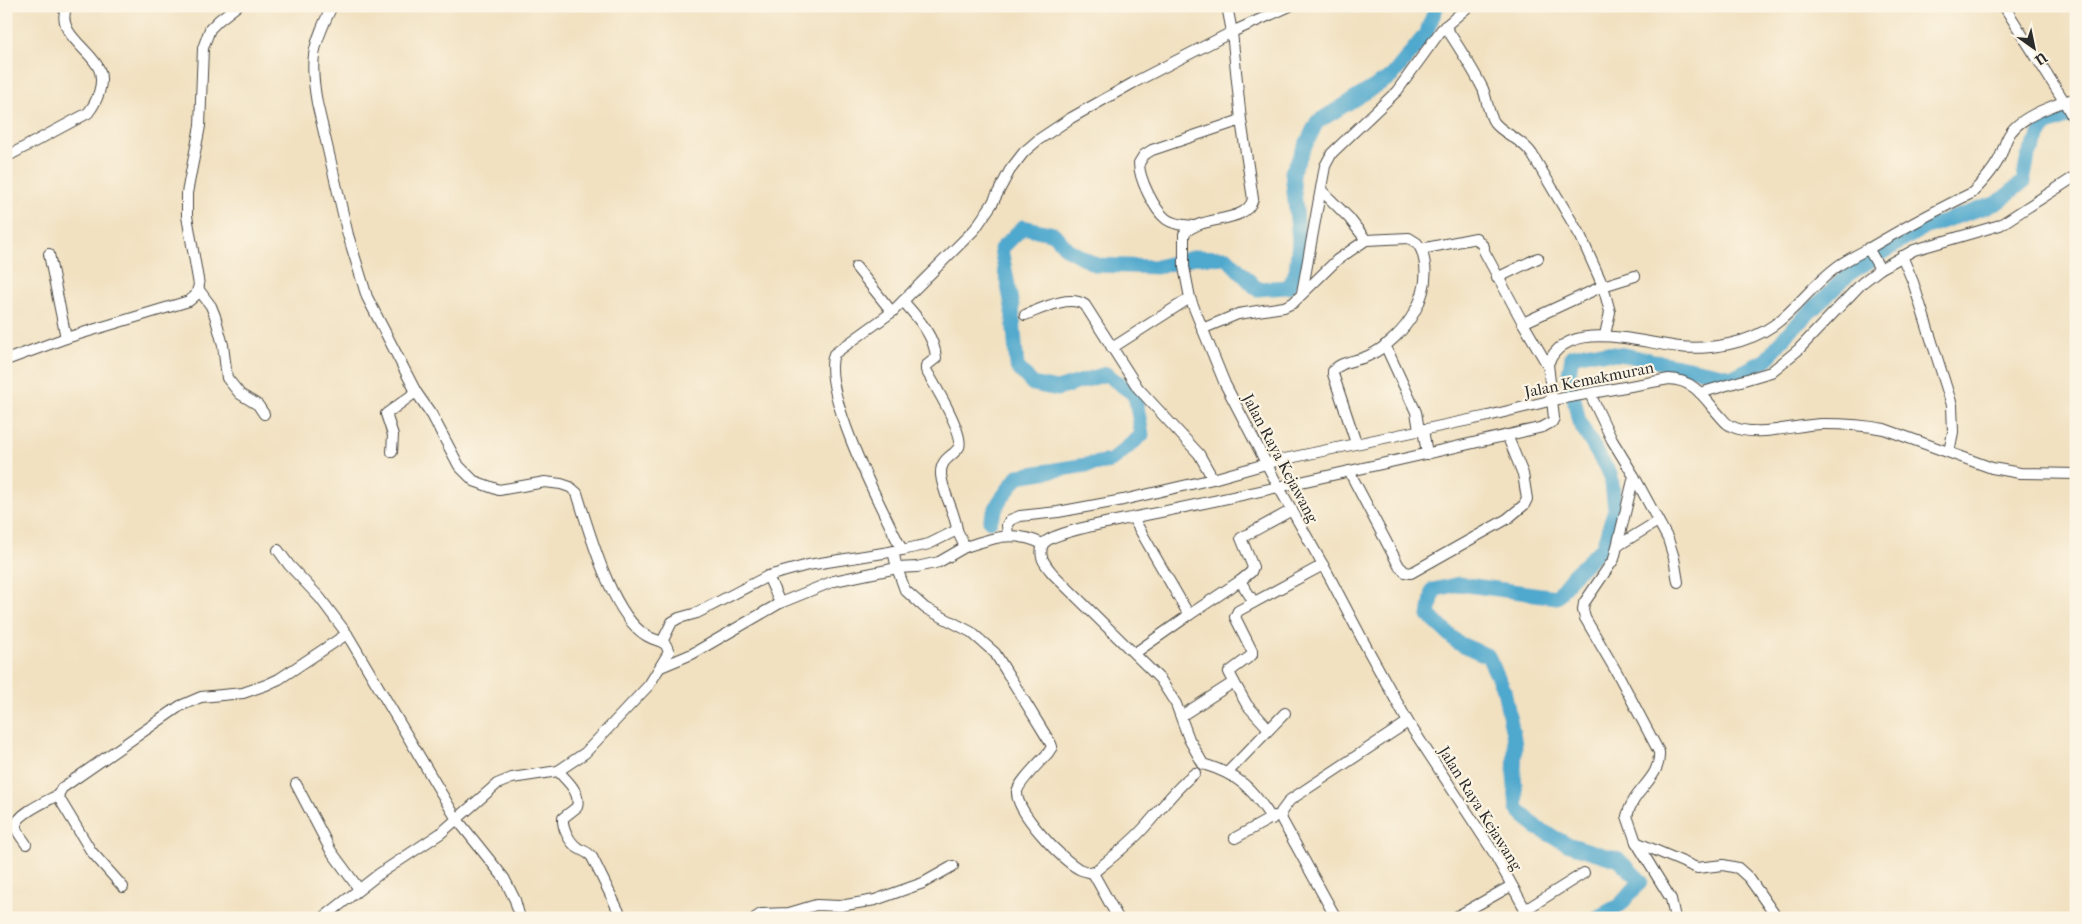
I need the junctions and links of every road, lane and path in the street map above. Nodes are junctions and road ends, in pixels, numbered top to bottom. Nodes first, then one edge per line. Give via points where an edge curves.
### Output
1 (67, 6) edge
2 (237, 6) edge
3 (332, 6) edge
4 (1227, 6) edge
5 (1290, 6) edge
6 (1469, 6) edge
7 (2004, 6) edge
8 (1445, 26) junction
9 (1232, 32) junction
10 (2076, 98) edge
11 (2064, 101) junction
12 (1240, 120) junction
13 (2075, 122) edge
14 (6, 157) edge
15 (2076, 176) edge
16 (1321, 190) junction
17 (1193, 226) junction
18 (1366, 240) junction
19 (1421, 250) junction
20 (1870, 251) junction
21 (49, 254) dead end
22 (1902, 256) junction
23 (1538, 258) dead end
24 (1878, 266) junction
25 (856, 268) dead end
26 (1635, 276) dead end
27 (1497, 278) junction
28 (1603, 286) junction
29 (198, 290) junction
30 (1302, 293) junction
31 (1190, 298) junction
32 (903, 301) junction
33 (890, 309) junction
34 (1025, 315) dead end
35 (1523, 323) junction
36 (1202, 329) junction
37 (1605, 335) junction
38 (66, 338) junction
39 (1386, 345) junction
40 (1112, 348) junction
41 (6, 360) edge
42 (1548, 366) junction
43 (416, 392) junction
44 (1700, 393) junction
45 (1585, 395) junction
46 (1553, 400) junction
47 (264, 414) dead end
48 (1422, 430) junction
49 (1506, 435) junction
50 (1356, 443) junction
51 (392, 452) dead end
52 (1427, 452) junction
53 (1949, 452) junction
54 (1267, 465) junction
55 (1349, 470) junction
56 (2076, 474) edge
57 (1634, 476) junction
58 (1213, 479) junction
59 (1278, 486) junction
60 (1292, 510) junction
61 (1133, 518) junction
62 (1658, 521) junction
63 (957, 530) junction
64 (1007, 535) junction
65 (1043, 544) junction
66 (1619, 545) junction
67 (965, 547) junction
68 (278, 550) dead end
69 (897, 559) junction
70 (1323, 565) junction
71 (770, 579) junction
72 (1240, 581) junction
73 (1678, 582) dead end
74 (779, 599) junction
75 (1254, 602) junction
76 (1189, 615) junction
77 (347, 634) junction
78 (664, 638) junction
79 (1135, 653) junction
80 (661, 667) junction
81 (1234, 682) junction
82 (1285, 713) dead end
83 (1181, 716) junction
84 (1408, 722) junction
85 (1269, 729) junction
86 (558, 771) junction
87 (1228, 772) junction
88 (1195, 773) dead end
89 (296, 784) dead end
90 (58, 795) junction
91 (1281, 812) junction
92 (456, 818) junction
93 (1272, 819) junction
94 (1235, 838) dead end
95 (1636, 842) junction
96 (26, 844) dead end
97 (953, 866) dead end
98 (1093, 873) junction
99 (1584, 873) dead end
100 (1511, 886) junction
101 (123, 888) dead end
102 (359, 889) junction
103 (1528, 914) edge
104 (323, 918) edge
105 (520, 918) edge
106 (622, 918) edge
107 (755, 918) edge
108 (1118, 918) edge
109 (1336, 918) edge
110 (1454, 918) edge
111 (1675, 918) edge
112 (1777, 918) edge

1 - 14 street via 64,23 99,67 101,74 96,100 88,113
2 - 29 street via 210,29 203,48 200,126 187,193 187,216
3 - 43 street via 312,57 312,80 357,269 367,297
4 - 9 street
5 - 9 street
6 - 8 street
7 - 11 street
8 - 16 street via 1397,91 1332,153 1325,166
8 - 28 street via 1478,79 1493,119 1532,154 1580,237
9 - 12 street
9 - 32 street via 1071,118 1038,140 1010,170 975,228
10 - 11 street
11 - 13 street
11 - 20 street via 2012,130 2000,157 1972,193 1927,215
12 - 17 street via 1253,199 1251,206 1239,214
12 - 17 street via 1152,150 1139,163 1143,181 1159,212 1167,220
15 - 22 street via 2000,225
16 - 18 street
16 - 30 street
17 - 31 street, Jalan Raya Kejawang via 1184,234 1184,267
18 - 19 street via 1409,238
18 - 30 street via 1337,260
19 - 27 street via 1476,238 1484,247
19 - 39 street via 1426,263 1426,277 1416,309 1404,330
20 - 24 street
20 - 37 street via 1840,264 1821,279 1788,315 1766,331 1743,341 1681,348
21 - 38 street
22 - 24 street
22 - 53 street via 1952,405
23 - 27 street
24 - 44 street via 1778,368 1762,376
25 - 33 street
26 - 28 street
27 - 35 street
28 - 35 street
28 - 37 street via 1610,312
29 - 38 street via 189,301
29 - 47 street via 215,316 227,378
30 - 36 street via 1284,307 1238,314
31 - 36 street, Jalan Raya Kejawang
31 - 40 street
32 - 33 street
32 - 63 street via 927,332 936,353 936,358 926,367 949,410 959,440 958,448 944,461 941,474
33 - 69 street via 838,350 832,360 832,369 848,433
34 - 40 street via 1055,305 1080,302
35 - 42 street
36 - 54 street, Jalan Raya Kejawang via 1225,384
37 - 42 street via 1571,341 1551,356
38 - 41 street
39 - 48 street
39 - 50 street via 1333,371
40 - 58 street via 1151,404 1194,448
42 - 46 street
43 - 51 street via 386,414 393,435
43 - 78 street via 459,466 474,481 499,490 545,482 570,487 576,494 619,606 646,636
44 - 45 street, Jalan Kemakmuran via 1694,386 1669,379
44 - 53 street, Jalan Kemakmuran via 1730,426 1738,429 1765,430 1821,424 1871,427
45 - 46 street, Jalan Kemakmuran
45 - 57 street
46 - 48 street, Jalan Kemakmuran
46 - 49 street via 1552,422
48 - 50 street, Jalan Kemakmuran
48 - 52 street
49 - 52 street
49 - 55 street via 1523,474 1527,499 1524,505 1507,519 1411,573 1400,566
50 - 54 street, Jalan Kemakmuran
52 - 55 street
53 - 56 street, Jalan Kemakmuran via 1992,468 2020,473
54 - 58 street, Jalan Kemakmuran
54 - 59 street, Jalan Raya Kejawang
55 - 59 street
57 - 62 street
57 - 66 street
58 - 64 street, Jalan Kemakmuran via 1132,498 1020,516 1010,520
59 - 60 street, Jalan Raya Kejawang
59 - 61 street
60 - 70 street, Jalan Raya Kejawang
60 - 72 street via 1241,538 1253,567 1252,572
61 - 65 street via 1052,537
61 - 76 street
62 - 66 street
62 - 73 street via 1668,539
63 - 67 street
63 - 69 street
64 - 65 street via 1022,535
64 - 67 street
65 - 79 street via 1042,560
66 - 95 street via 1614,559 1587,596 1583,610 1659,752 1656,771 1629,806 1627,816
67 - 69 street via 928,565
68 - 77 street
69 - 71 street via 808,565
69 - 74 street
69 - 98 street via 905,590 924,608 971,632 995,653 1052,745 1017,790 1019,803 1042,837 1061,855 1077,868
70 - 75 street
70 - 84 street, Jalan Raya Kejawang
71 - 74 street
71 - 78 street via 679,618 672,622
72 - 75 street
72 - 76 street
74 - 80 street via 692,654
75 - 81 street via 1235,615 1253,652 1229,672
76 - 79 street
77 - 90 street via 266,685 243,693 201,697 180,706 62,788
77 - 92 street
78 - 80 street via 669,652
79 - 83 street via 1168,690
80 - 86 street via 649,685 584,753
81 - 83 street
81 - 85 street via 1247,704
82 - 85 street
83 - 87 street via 1203,764
84 - 91 street via 1290,800
84 - 100 street, Jalan Raya Kejawang via 1494,853
85 - 87 street
86 - 92 street via 512,778 497,784
86 - 106 street via 578,797 577,807 563,818 563,828 576,847 592,857
87 - 93 street via 1250,789
88 - 98 street via 1180,784 1142,830
89 - 102 street via 331,851
90 - 96 street via 18,821 16,826
90 - 101 street via 91,851
91 - 93 street
91 - 109 street via 1282,820
92 - 102 street via 441,833
92 - 105 street via 504,878
93 - 94 street
95 - 111 street via 1671,899
95 - 112 street via 1697,868 1723,864 1738,868 1749,878
97 - 107 street via 923,883 875,900 761,914
98 - 108 street
99 - 103 street
100 - 103 street, Jalan Raya Kejawang
100 - 110 street
102 - 104 street

